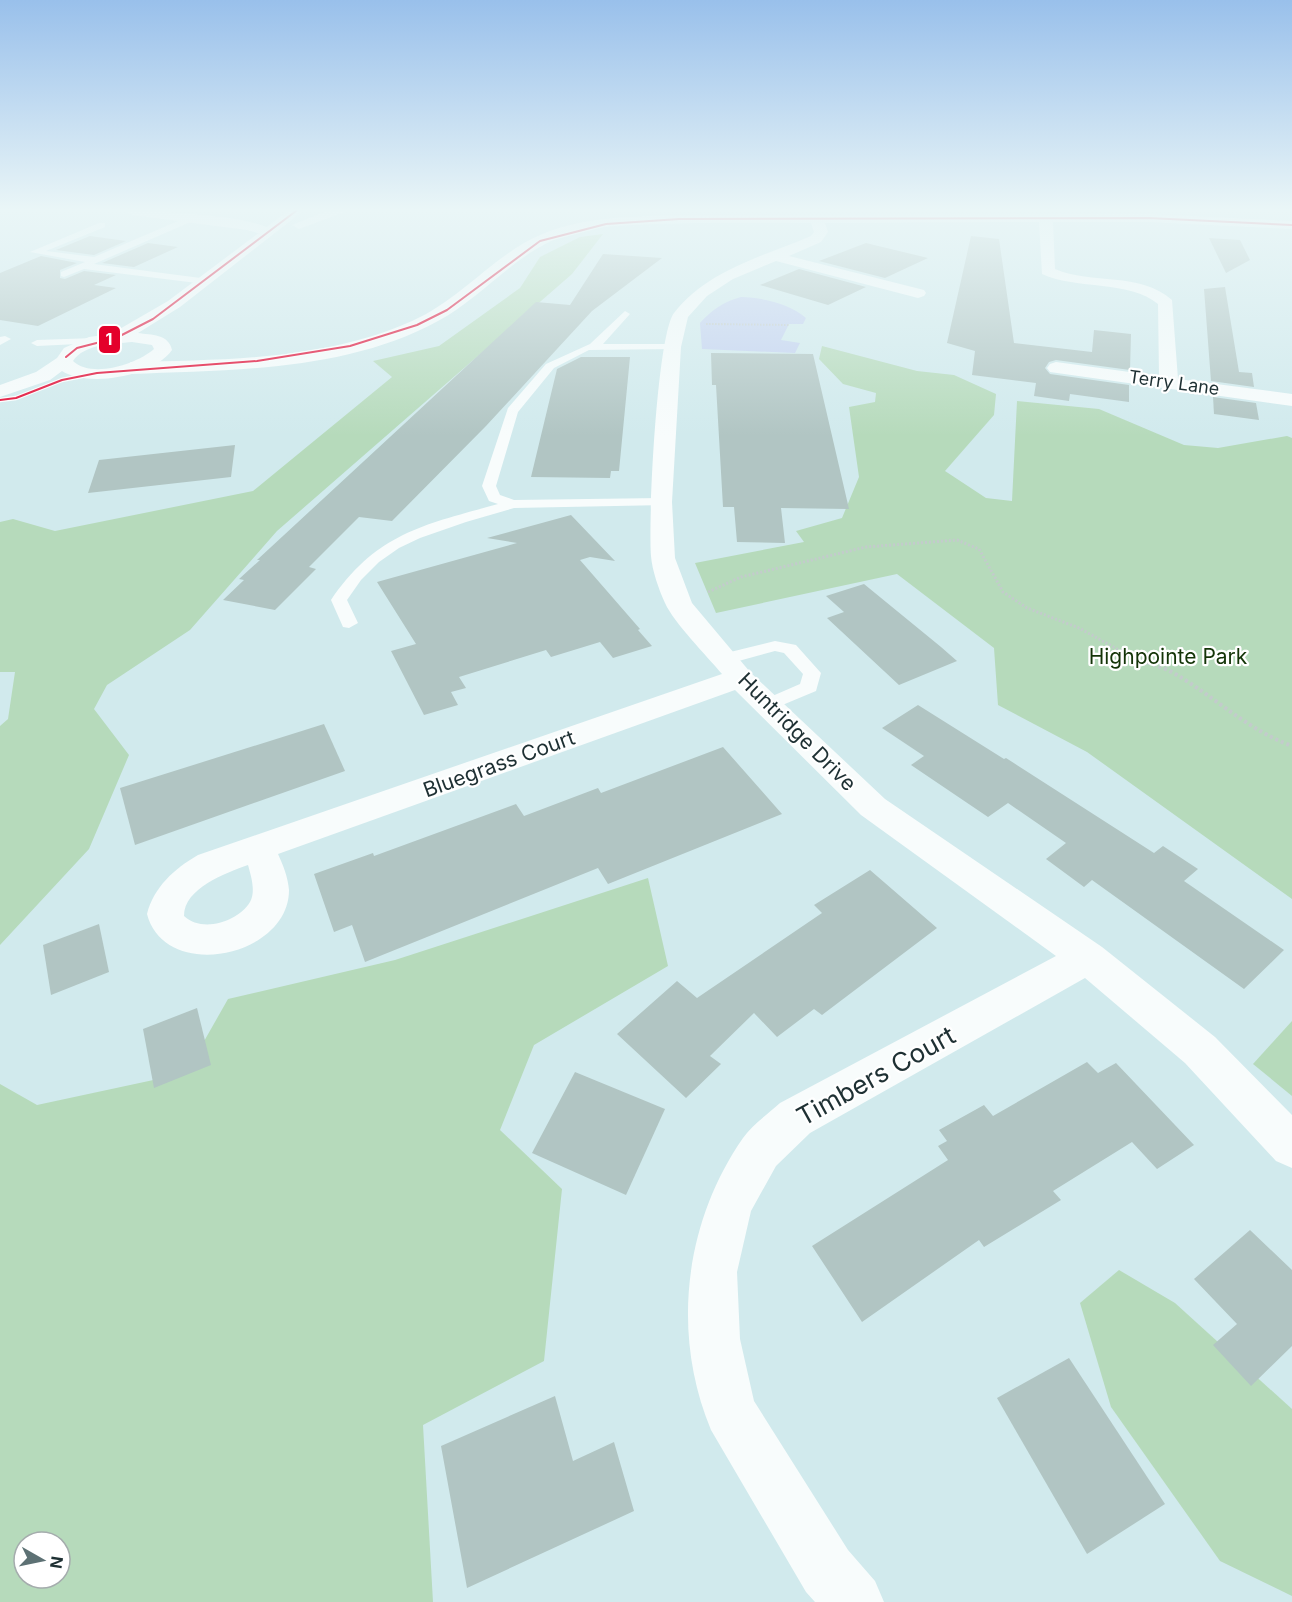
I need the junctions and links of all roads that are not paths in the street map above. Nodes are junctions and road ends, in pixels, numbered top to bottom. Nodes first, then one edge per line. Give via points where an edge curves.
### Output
1 (198, 286) edge
2 (221, 286) edge
3 (478, 286) edge
4 (712, 286) edge
5 (890, 286) edge
6 (1118, 286) edge
7 (918, 293) dead end
8 (211, 296) dead end
9 (625, 314) dead end
10 (116, 338) junction
11 (163, 339) junction
12 (95, 341) junction
13 (594, 346) junction
14 (672, 347) junction
15 (64, 359) junction
16 (256, 361) junction
17 (131, 368) junction
18 (1056, 368) dead end
19 (97, 373) junction
20 (1169, 382) junction
21 (0, 391) edge
22 (0, 400) edge
23 (1292, 400) edge
24 (661, 502) junction
25 (513, 504) junction
26 (349, 623) dead end
27 (732, 668) junction
28 (768, 705) junction
29 (259, 850) dead end
30 (1088, 958) junction
31 (1292, 1146) edge
32 (854, 1602) edge

1 - 10 street via 153,319
2 - 8 street
3 - 16 street via 447,310 417,326 350,346
4 - 14 street, Huntridge Drive via 680,316
5 - 7 street
6 - 20 street via 1145,290 1166,303
9 - 13 lane
10 - 11 street
10 - 12 street
11 - 16 street via 188,354
11 - 17 street via 159,355
12 - 15 street
12 - 15 lane via 37,344
13 - 14 lane
13 - 25 lane via 550,366 512,411 489,486 494,498
14 - 24 street, Huntridge Drive
15 - 19 street via 73,370
15 - 21 street via 43,376
16 - 17 street
17 - 19 street
18 - 20 street, Terry Lane
19 - 22 street
20 - 23 street, Terry Lane
24 - 25 lane
24 - 27 street, Huntridge Drive via 663,558 679,605
25 - 26 lane via 404,537 379,552 352,578 339,600
27 - 28 street, Huntridge Drive
27 - 28 lane via 775,646 790,649 812,673 809,687
27 - 29 street, Bluegrass Court
28 - 30 street, Huntridge Drive via 873,807
30 - 31 street, Huntridge Drive via 1200,1050
30 - 32 street, Timbers Court via 795,1118 760,1151 729,1204 713,1272 714,1339 730,1411 827,1571

